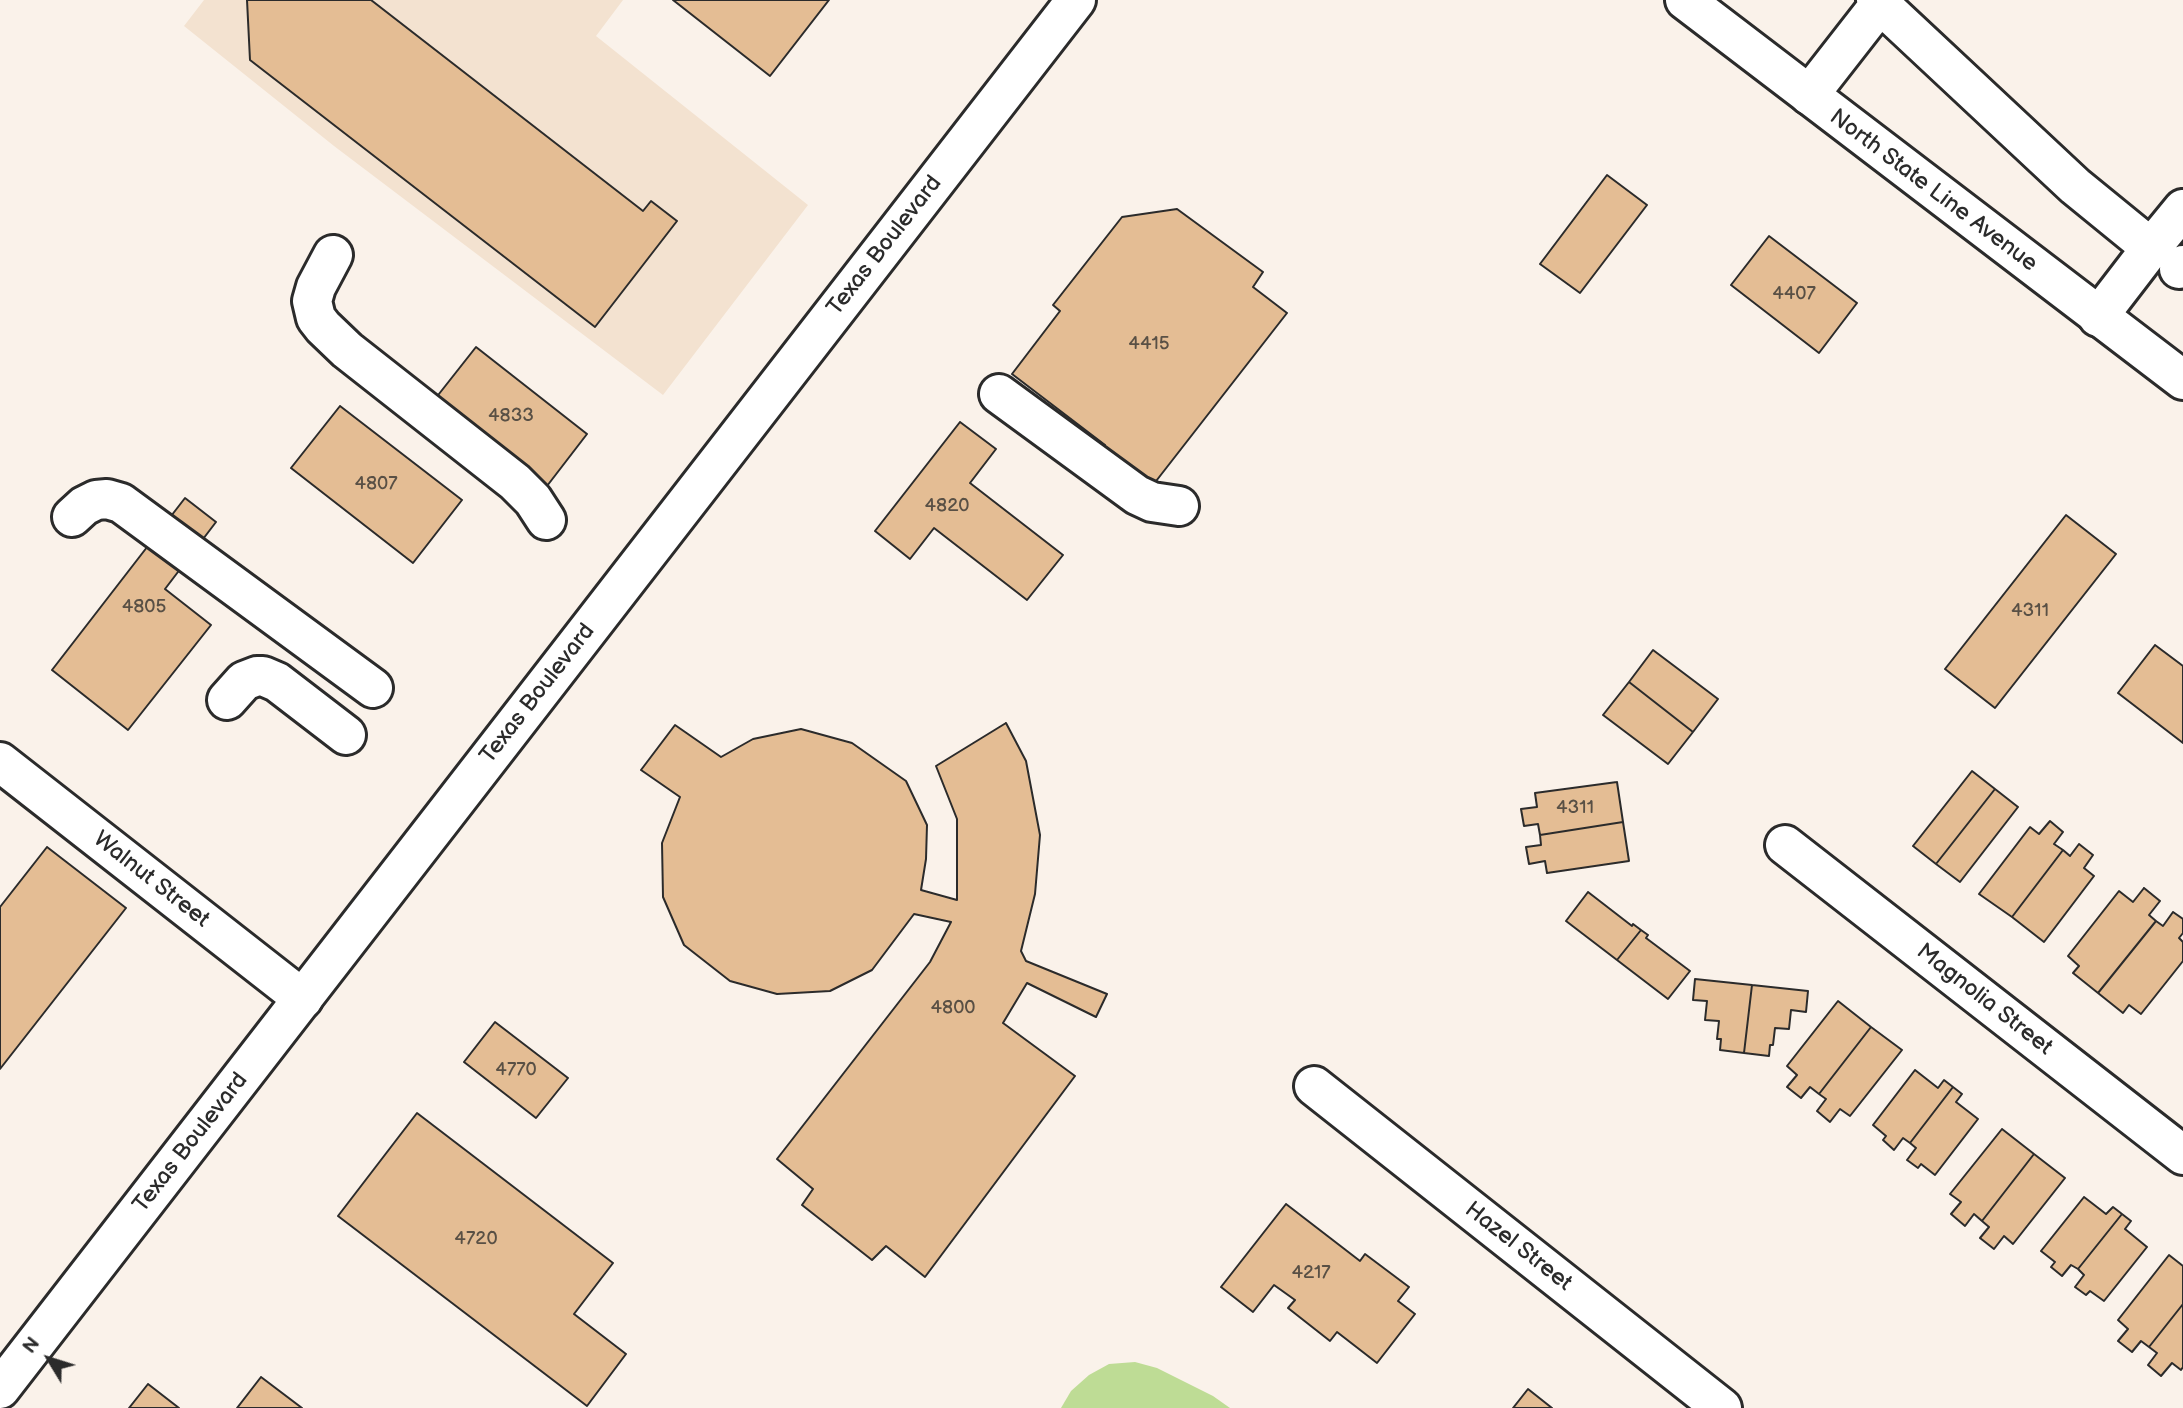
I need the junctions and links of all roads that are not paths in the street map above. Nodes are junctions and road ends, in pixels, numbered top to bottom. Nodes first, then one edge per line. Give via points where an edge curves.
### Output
1 (1076, 0) edge
2 (1091, 0) edge
3 (1685, 0) edge
4 (1878, 2) edge
5 (1059, 16) edge
6 (1809, 95) junction
7 (2183, 209) edge
8 (333, 255) dead end
9 (2171, 261) edge
10 (2098, 317) junction
11 (2183, 380) edge
12 (999, 394) dead end
13 (1179, 506) dead end
14 (72, 517) dead end
15 (546, 520) dead end
16 (373, 688) dead end
17 (227, 700) dead end
18 (346, 735) dead end
19 (0, 762) edge
20 (1785, 845) dead end
21 (303, 999) junction
22 (1314, 1086) dead end
23 (2183, 1155) edge
24 (0, 1389) edge
25 (1722, 1408) edge

1 - 5 main road, Texas Boulevard
2 - 5 main road
3 - 6 main road, North State Line Avenue
4 - 6 main road
4 - 9 main road via 2075,186
5 - 21 main road, Texas Boulevard
6 - 10 main road, North State Line Avenue
7 - 9 main road
8 - 15 main road via 312,301 323,327 347,351 515,482
9 - 10 main road
10 - 11 main road, North State Line Avenue
12 - 13 main road via 1137,495
14 - 16 main road via 96,500 121,503
17 - 18 main road via 244,681 263,676
19 - 21 main road, Walnut Street
20 - 23 main road, Magnolia Street
21 - 24 main road, Texas Boulevard
22 - 25 main road, Hazel Street

